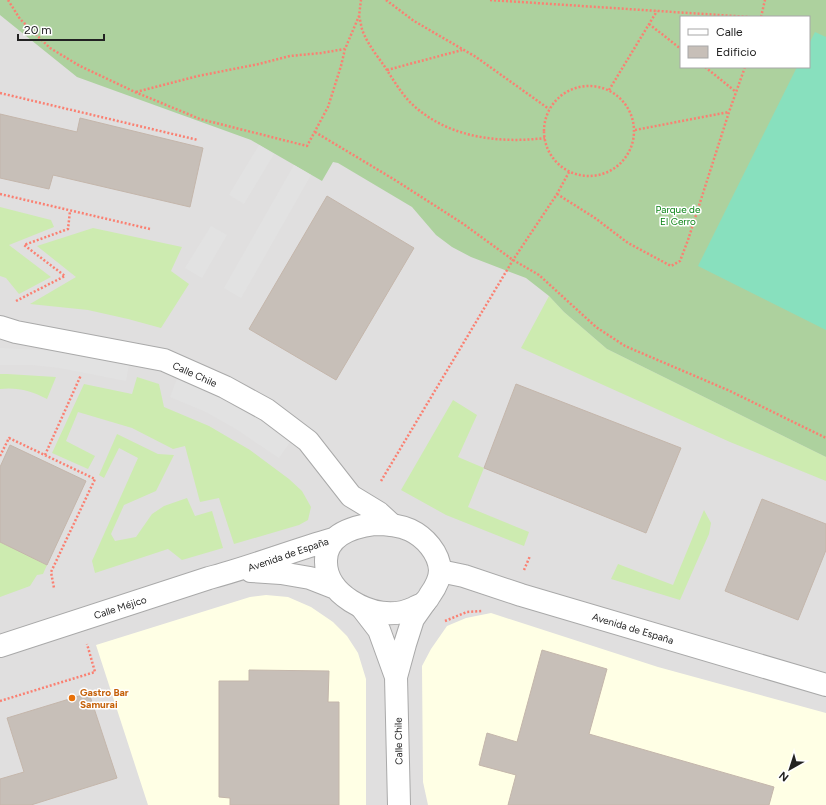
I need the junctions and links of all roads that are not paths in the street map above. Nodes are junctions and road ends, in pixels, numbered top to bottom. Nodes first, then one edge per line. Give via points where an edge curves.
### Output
1 (5, 331) edge
2 (351, 496) junction
3 (392, 525) junction
4 (359, 526) junction
5 (333, 539) junction
6 (241, 570) junction
7 (440, 571) junction
8 (334, 586) junction
9 (425, 602) junction
10 (362, 608) junction
11 (0, 646) edge
12 (396, 677) junction
13 (826, 685) edge
14 (399, 805) edge

1 - 2 street, Calle Chile via 164,360 225,387 267,410 308,441
2 - 3 street, Calle Chile
2 - 4 street, Calle Chile
3 - 4 street
3 - 7 street via 410,530 426,542 436,556
4 - 5 street
5 - 6 street, Avenida de España
5 - 8 street via 325,555 326,571
6 - 8 street, Avenida de España via 281,573 310,578
6 - 11 street, Calle Méjico
7 - 9 street via 435,588
7 - 13 street, Avenida de España via 464,576 536,600
8 - 10 street
9 - 10 street via 407,611 392,613 378,613
9 - 12 street, Calle Chile via 413,619
10 - 12 street, Calle Chile via 379,630
12 - 14 street, Calle Chile

